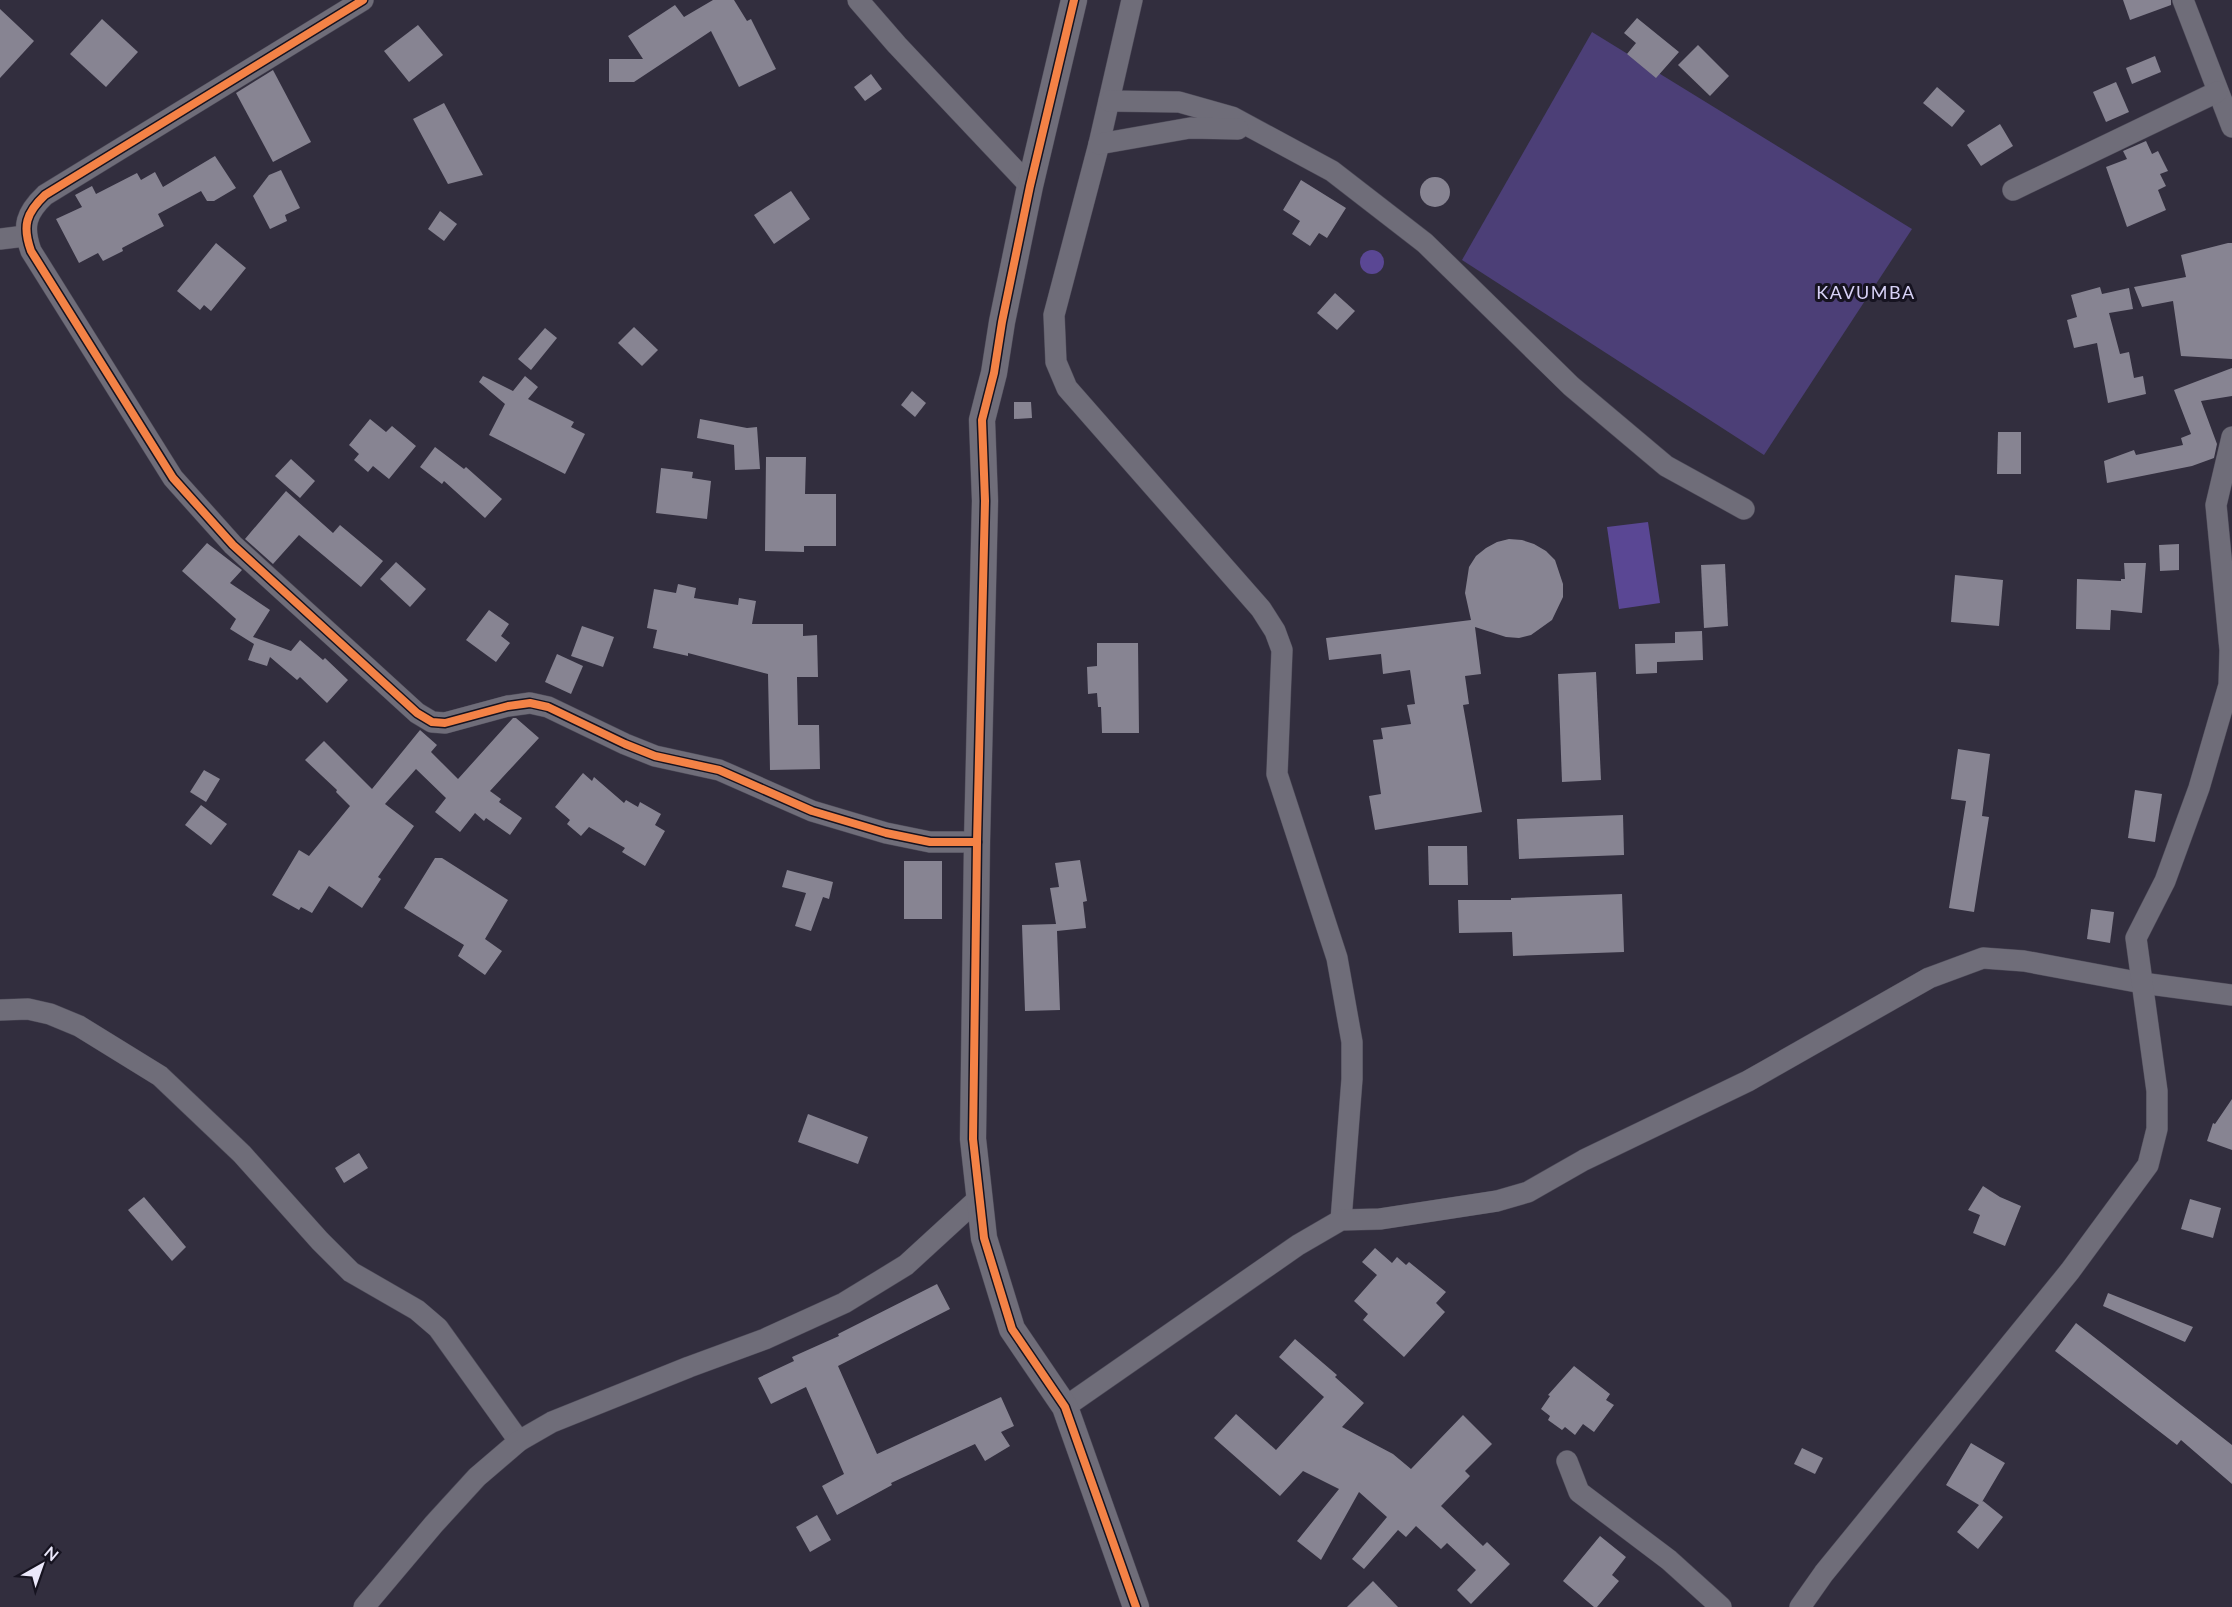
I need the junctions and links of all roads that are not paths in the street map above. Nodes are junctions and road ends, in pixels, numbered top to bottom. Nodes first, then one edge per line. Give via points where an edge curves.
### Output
1 (363, 0) edge
2 (858, 0) edge
3 (1074, 0) edge
4 (1132, 0) edge
5 (2183, 0) edge
6 (2217, 92) junction
7 (1109, 101) junction
8 (2232, 127) edge
9 (1259, 130) junction
10 (1099, 144) junction
11 (1030, 186) junction
12 (2013, 190) dead end
13 (25, 236) junction
14 (0, 239) edge
15 (2232, 437) edge
16 (1744, 509) dead end
17 (977, 842) junction
18 (2142, 983) junction
19 (2232, 995) edge
20 (0, 1010) edge
21 (978, 1199) junction
22 (1341, 1220) junction
23 (1065, 1407) junction
24 (519, 1441) junction
25 (1567, 1461) dead end
26 (364, 1607) edge
27 (1136, 1607) edge
28 (1721, 1607) edge
29 (1800, 1607) edge

1 - 13 street via 45,195 26,222
2 - 11 street
3 - 11 street
4 - 7 street
5 - 6 street
6 - 8 street
6 - 12 street
7 - 9 street via 1179,102 1232,117
7 - 10 street
9 - 10 street via 1190,128
9 - 16 street via 1332,171 1425,243 1571,386 1666,466
10 - 22 street via 1054,315 1056,362 1067,388 1262,609 1282,650 1277,774 1337,958 1352,1042
11 - 17 street via 982,420 985,501
13 - 14 street
13 - 17 street via 173,478 233,545 432,722 445,723 530,703 548,707 655,756 719,770 812,811 930,842
15 - 18 street via 2216,505 2230,650 2229,685 2199,788 2165,881 2136,938
17 - 21 street via 973,1139
18 - 19 street
18 - 22 street via 2024,961 1983,958 1929,978 1748,1081 1527,1191 1497,1201 1380,1220
18 - 29 street via 2157,1091 2157,1130 2148,1165 2070,1271
20 - 24 street via 28,1009 70,1022 160,1076 243,1154 351,1272 417,1310 438,1328
21 - 23 street via 984,1238 1012,1329
21 - 24 street via 906,1265 844,1303 765,1339 552,1422
22 - 23 street via 1298,1245
23 - 27 street
24 - 26 street via 477,1477
25 - 28 street via 1579,1492 1669,1560

